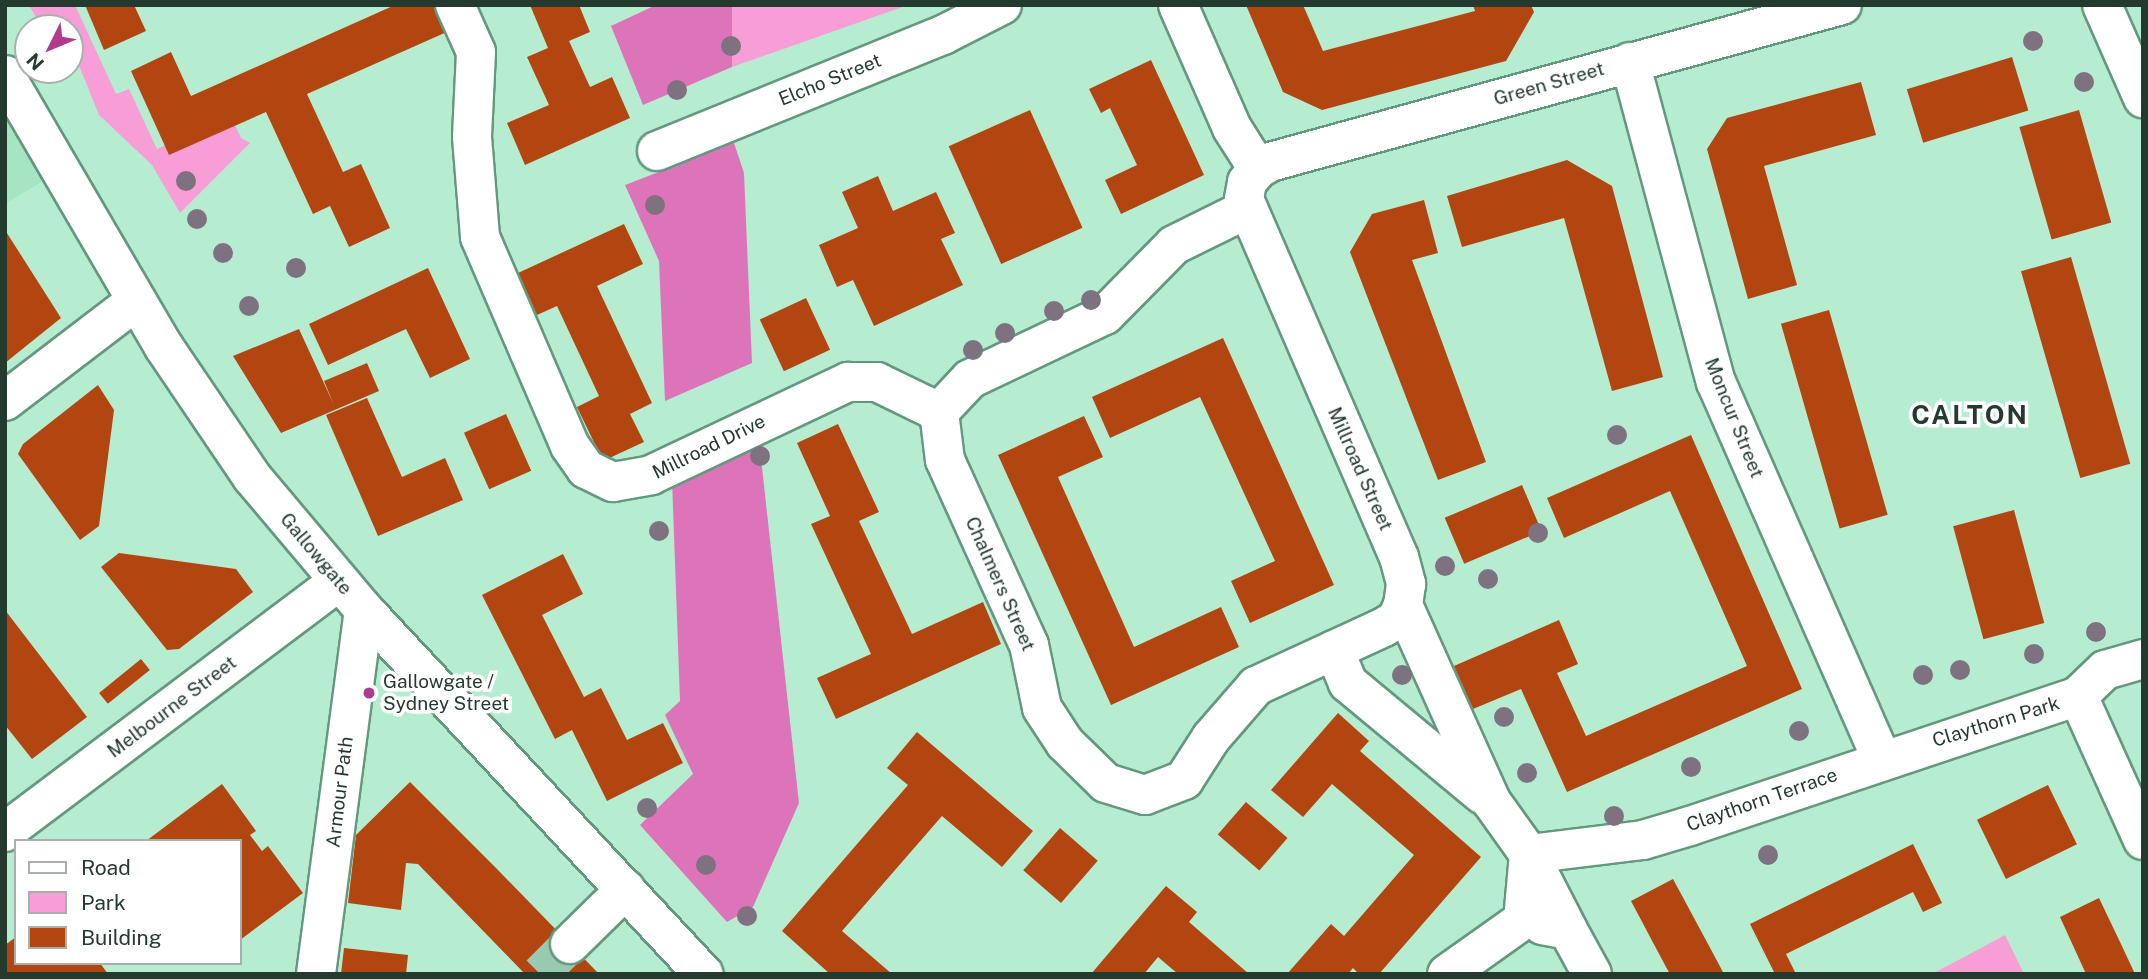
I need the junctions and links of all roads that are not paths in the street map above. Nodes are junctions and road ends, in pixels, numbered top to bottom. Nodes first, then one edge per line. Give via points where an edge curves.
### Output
1 (455, 5) edge
2 (1002, 5) edge
3 (1178, 5) edge
4 (1842, 5) edge
5 (2102, 5) edge
6 (1630, 62) junction
7 (5, 75) edge
8 (2143, 97) edge
9 (657, 151) dead end
10 (1258, 169) junction
11 (1247, 209) junction
12 (136, 302) junction
13 (5, 401) edge
14 (940, 412) junction
15 (338, 582) junction
16 (1404, 605) junction
17 (364, 610) junction
18 (1334, 650) junction
19 (2143, 659) edge
20 (2078, 696) junction
21 (1881, 758) junction
22 (1490, 801) junction
23 (5, 832) edge
24 (2143, 840) edge
25 (1529, 855) junction
26 (626, 889) junction
27 (1523, 920) junction
28 (1568, 930) junction
29 (570, 944) tunnel mouth
30 (316, 974) edge
31 (705, 974) edge
32 (1447, 974) edge
33 (1592, 974) edge

1 - 14 street, Millroad Drive via 476,52 472,137 480,237 570,446 586,469 613,482 640,480 857,380 887,385
2 - 9 street, Elcho Street via 943,35
3 - 10 street via 1232,128
4 - 6 street, Green Street
5 - 8 street
6 - 10 street, Green Street
6 - 21 street, Moncur Street via 1716,382
7 - 12 street, Gallowgate
10 - 11 street via 1244,191
11 - 14 street via 1174,245 1105,315 970,379
11 - 16 street, Millroad Street via 1399,557 1406,584
12 - 13 street
12 - 15 street, Gallowgate via 252,477
14 - 18 street, Chalmers Street via 945,460 1029,645 1042,708 1065,743 1106,783 1145,795 1184,780 1211,738 1256,686
15 - 17 street, Gallowgate
15 - 23 street, Melbourne Street
16 - 18 street, Chalmers Street via 1391,624
16 - 22 street, Millroad Street
17 - 26 street, Gallowgate
17 - 30 street, Armour Path
18 - 22 street via 1348,683
19 - 20 street, Claythorn Park via 2105,670
20 - 21 street, Claythorn Park
20 - 24 street
21 - 25 street, Claythorn Terrace via 1643,840
22 - 25 street, Millroad Street
25 - 27 street
25 - 28 street, Millroad Street
26 - 29 street
26 - 31 street, Gallowgate
27 - 28 street
27 - 32 street
28 - 33 street, Millroad Street

